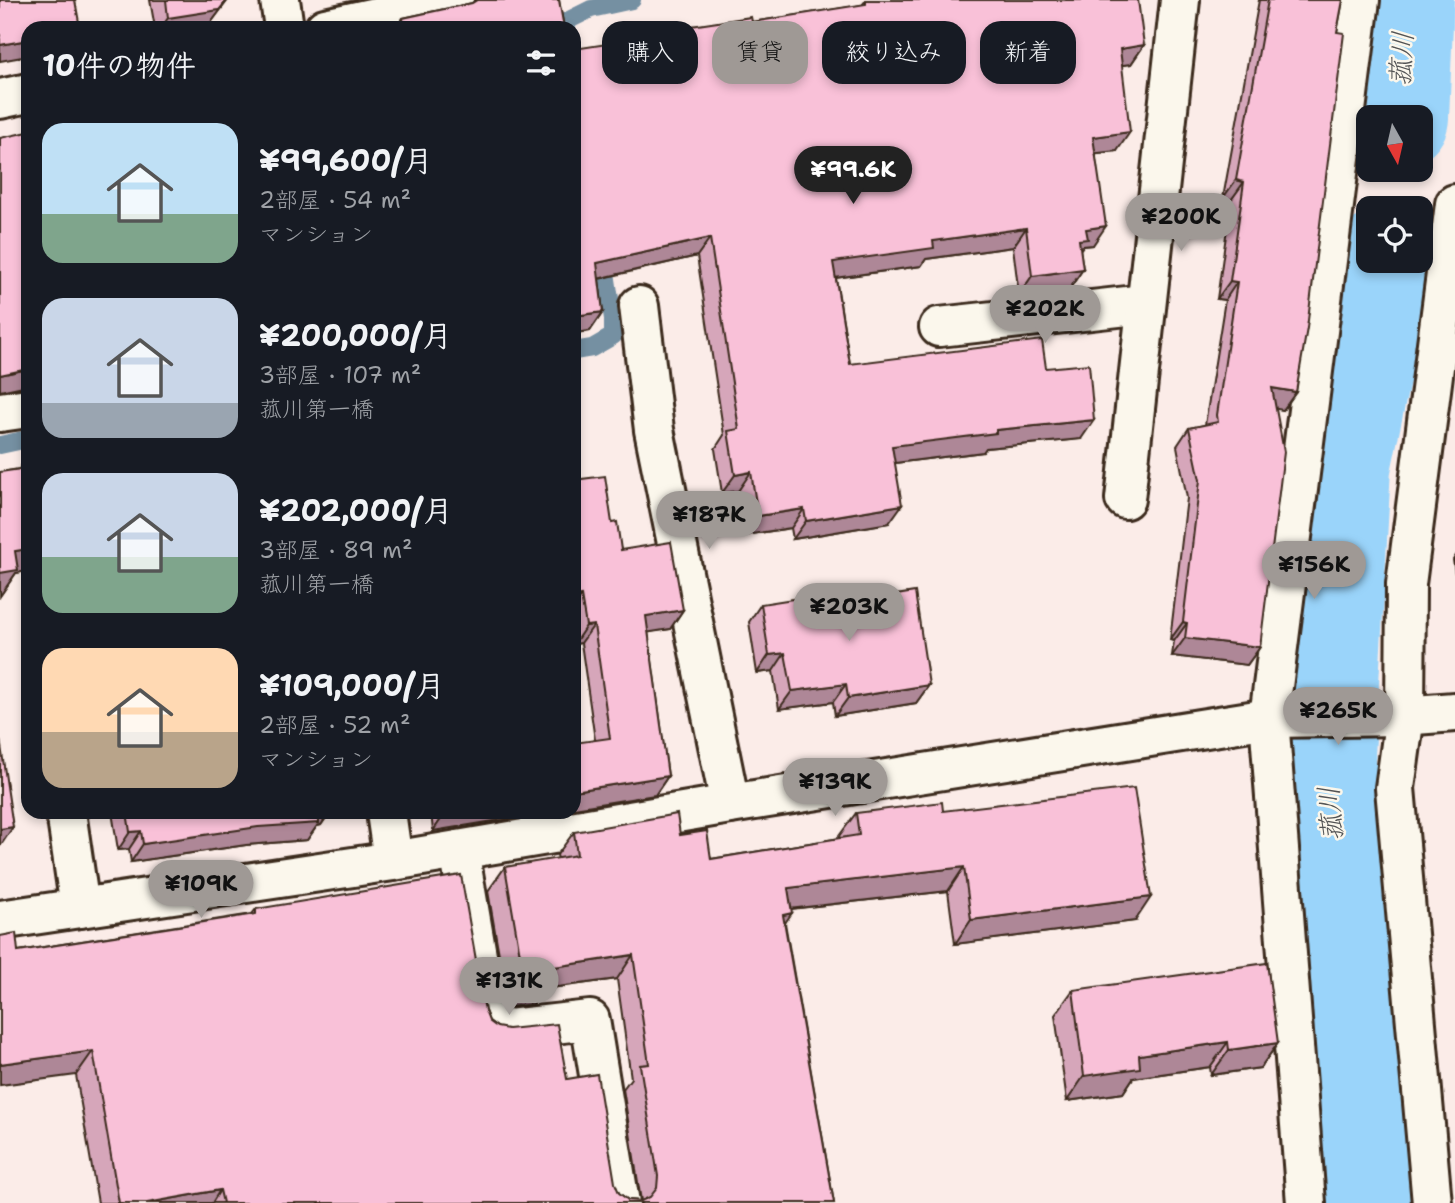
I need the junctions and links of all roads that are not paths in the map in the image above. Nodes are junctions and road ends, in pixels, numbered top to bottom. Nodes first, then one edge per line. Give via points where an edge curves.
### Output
1 (280, 0) edge
2 (454, 0) edge
3 (1180, 0) edge
4 (1360, 0) edge
5 (283, 21) edge
6 (357, 21) edge
7 (21, 94) edge
8 (0, 99) edge
9 (1455, 204) edge
10 (1145, 304) junction
11 (639, 306) dead end
12 (939, 327) dead end
13 (21, 409) edge
14 (0, 412) edge
15 (1125, 499) dead end
16 (1455, 712) edge
17 (1403, 715) junction
18 (1272, 718) junction
19 (730, 804) junction
20 (67, 819) edge
21 (387, 819) edge
22 (458, 850) junction
23 (393, 861) junction
24 (80, 908) junction
25 (0, 920) edge
26 (620, 1203) edge
27 (1306, 1203) edge
28 (1432, 1203) edge

1 - 5 street
2 - 6 street
3 - 10 street
4 - 18 street
7 - 8 street
9 - 17 street via 1406,584
10 - 12 street
10 - 15 street
11 - 19 street via 654,430
13 - 14 street
16 - 17 street
17 - 18 street
17 - 28 street via 1395,788
18 - 19 street
18 - 27 street
19 - 22 street
20 - 24 street
21 - 23 street
22 - 23 street
22 - 26 street via 490,1031 590,1020
23 - 24 street
24 - 25 street

